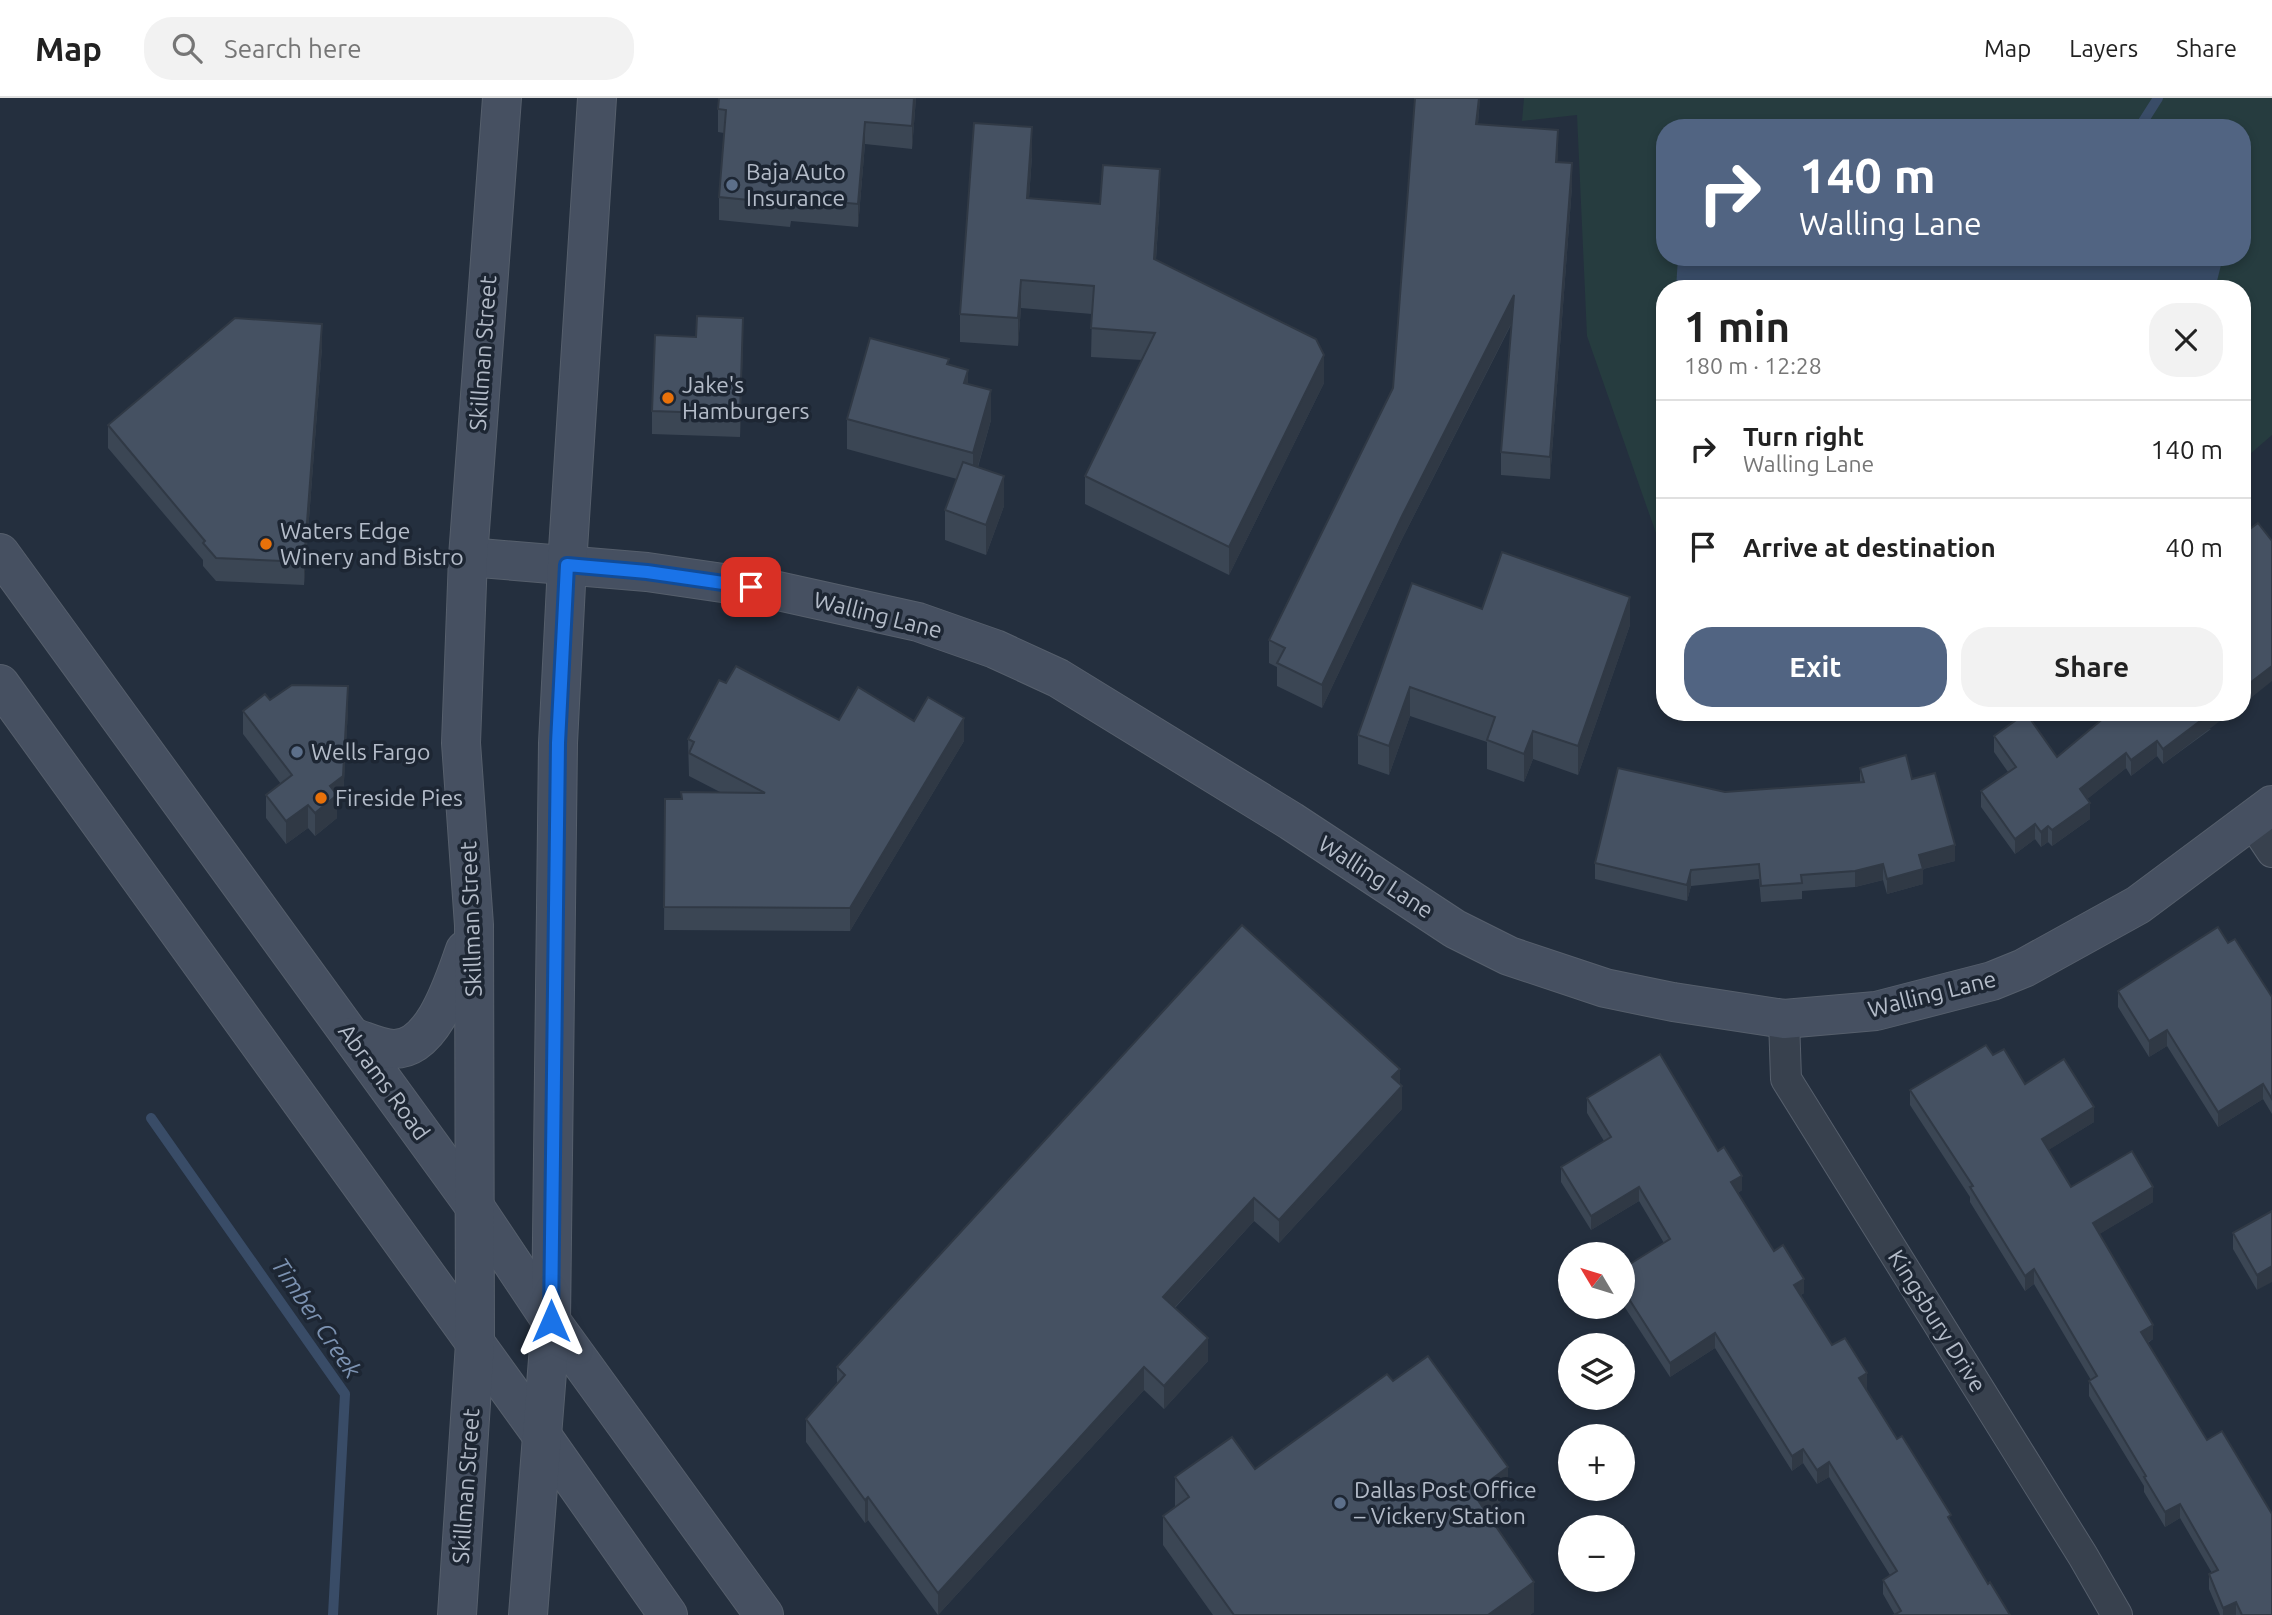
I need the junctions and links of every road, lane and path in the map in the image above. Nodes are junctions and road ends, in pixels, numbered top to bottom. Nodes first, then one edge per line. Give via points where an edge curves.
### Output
1 (502, 98) edge
2 (597, 98) edge
3 (0, 553) edge
4 (468, 557) junction
5 (567, 565) junction
6 (0, 684) edge
7 (2265, 826) edge
8 (474, 925) junction
9 (1784, 1019) junction
10 (352, 1037) junction
11 (475, 1208) junction
12 (551, 1321) junction
13 (475, 1343) junction
14 (543, 1437) junction
15 (457, 1615) edge
16 (528, 1615) edge
17 (668, 1615) edge
18 (764, 1615) edge
19 (2117, 1615) edge

1 - 4 main road, Skillman Street
2 - 5 main road
3 - 10 main road, Abrams Road
4 - 5 main road, Walling Lane
4 - 8 main road, Skillman Street via 461,743
5 - 9 main road, Walling Lane via 778,591 918,622 995,649 1058,678 1133,722 1455,929 1509,956 1605,988
5 - 12 main road via 558,743
6 - 13 main road
7 - 9 main road, Walling Lane via 2138,905 1992,981 1876,1011
8 - 10 main road via 444,1007 421,1038 406,1048 393,1049
8 - 11 main road, Skillman Street
9 - 19 street, Kingsbury Drive via 1786,1079
10 - 11 main road, Abrams Road
11 - 12 main road, Abrams Road
11 - 13 main road, Skillman Street
12 - 14 main road
12 - 18 main road, Abrams Road
13 - 14 main road
13 - 15 main road, Skillman Street
14 - 16 main road
14 - 17 main road

